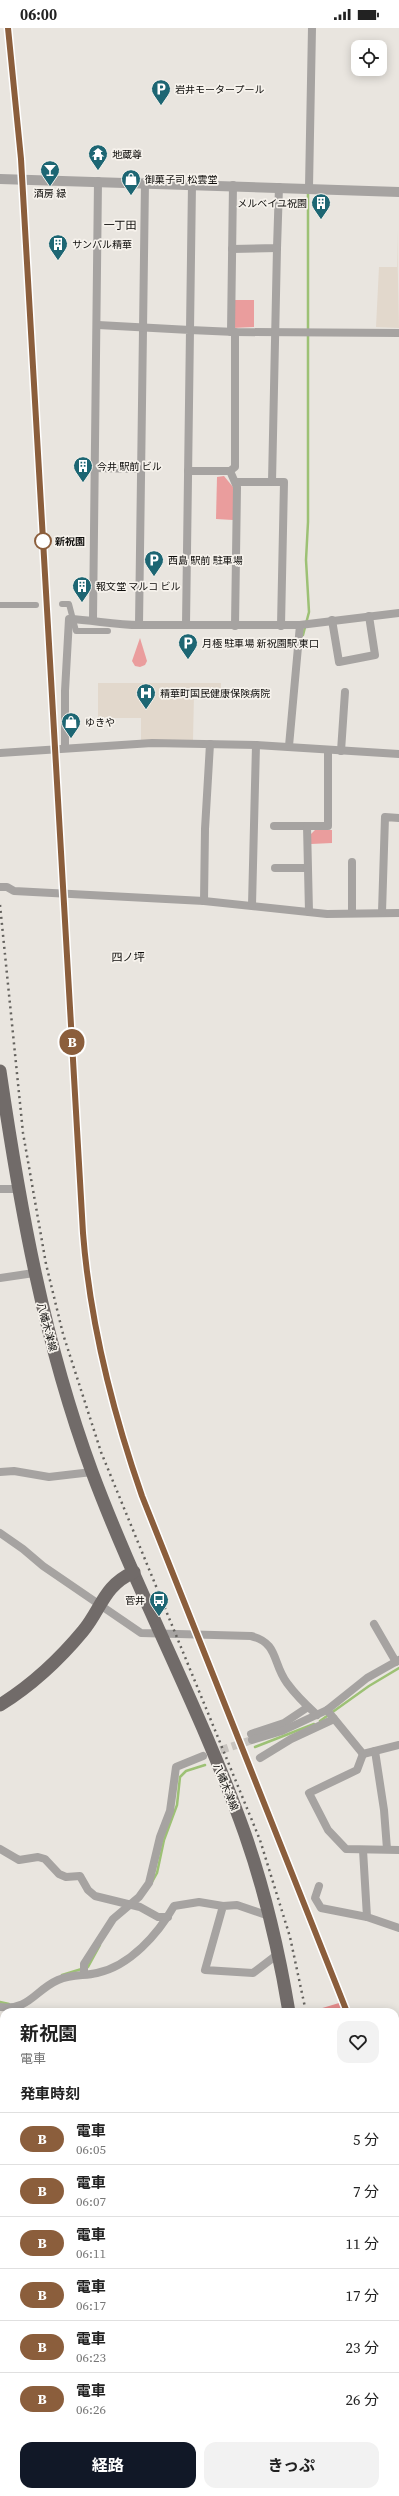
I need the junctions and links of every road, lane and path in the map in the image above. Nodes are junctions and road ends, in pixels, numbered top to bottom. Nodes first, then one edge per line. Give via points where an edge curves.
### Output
1 (312, 28) edge
2 (0, 179) edge
3 (98, 181) junction
4 (145, 182) junction
5 (192, 184) junction
6 (233, 185) junction
7 (279, 187) junction
8 (309, 187) junction
9 (399, 192) edge
10 (277, 248) junction
11 (232, 249) junction
12 (98, 324) junction
13 (143, 328) junction
14 (190, 330) junction
15 (233, 332) junction
16 (276, 333) junction
17 (399, 333) edge
18 (95, 468) junction
19 (141, 469) junction
20 (188, 471) junction
21 (230, 471) junction
22 (236, 482) junction
23 (272, 482) junction
24 (62, 604) dead end
25 (0, 605) edge
26 (36, 605) dead end
27 (399, 613) edge
28 (369, 616) junction
29 (91, 619) junction
30 (332, 620) junction
31 (139, 625) junction
32 (186, 625) junction
33 (300, 625) junction
34 (235, 626) junction
35 (281, 626) junction
36 (108, 631) dead end
37 (345, 692) dead end
38 (210, 744) junction
39 (256, 745) junction
40 (289, 746) junction
41 (65, 748) junction
42 (328, 750) junction
43 (340, 751) junction
44 (0, 753) edge
45 (399, 754) edge
46 (399, 818) edge
47 (274, 826) dead end
48 (308, 826) junction
49 (352, 862) dead end
50 (276, 868) dead end
51 (308, 868) junction
52 (0, 887) edge
53 (204, 901) junction
54 (252, 905) junction
55 (309, 912) junction
56 (382, 912) junction
57 (352, 913) junction
58 (399, 913) edge
59 (0, 1071) edge
60 (0, 1189) edge
61 (19, 1189) junction
62 (34, 1273) junction
63 (0, 1278) edge
64 (0, 1472) edge
65 (92, 1472) junction
66 (0, 1533) edge
67 (134, 1572) junction
68 (98, 1605) junction
69 (374, 1624) dead end
70 (161, 1634) junction
71 (398, 1661) edge
72 (0, 1705) edge
73 (308, 1707) junction
74 (317, 1715) junction
75 (330, 1715) junction
76 (399, 1746) edge
77 (375, 1751) junction
78 (363, 1754) junction
79 (202, 1756) tunnel mouth
80 (260, 1758) dead end
81 (0, 1849) edge
82 (387, 1849) junction
83 (363, 1850) junction
84 (399, 1850) edge
85 (319, 1886) dead end
86 (130, 1904) junction
87 (223, 1906) junction
88 (269, 1916) junction
89 (168, 1917) junction
90 (367, 1917) junction
91 (399, 1928) edge
92 (278, 1954) junction
93 (84, 1973) junction
94 (15, 2008) edge
95 (288, 2008) edge

1 - 8 street
2 - 3 street
3 - 4 street
3 - 12 street
4 - 5 street
4 - 13 street
5 - 6 street
5 - 14 street
6 - 7 street
6 - 11 street
7 - 8 street
7 - 10 street
8 - 9 street
10 - 11 street
10 - 16 street
11 - 15 street
12 - 13 street
12 - 18 street
13 - 14 street
13 - 19 street
14 - 15 street
14 - 20 street
15 - 16 street
15 - 21 street via 234,467
16 - 17 street
16 - 23 street
18 - 19 street
18 - 29 street
19 - 31 street
20 - 21 street
20 - 32 street
21 - 22 street
22 - 23 street
22 - 34 street
23 - 35 street via 284,482
24 - 36 street, bridge via 69,604 76,631
25 - 26 street
27 - 28 street
28 - 30 street
28 - 30 street via 375,655 339,662
29 - 31 street
29 - 41 street via 69,619
30 - 33 street
31 - 32 street
32 - 34 street
33 - 35 street
33 - 40 street
34 - 35 street
37 - 43 street
38 - 39 street
38 - 41 street
38 - 53 street
39 - 40 street
39 - 54 street
40 - 42 street
41 - 44 street
42 - 43 street
42 - 48 street via 328,826
43 - 45 street
46 - 56 street via 385,817
47 - 48 street
48 - 51 street
49 - 57 street
50 - 51 street
51 - 55 street
52 - 53 street via 14,891
53 - 54 street
54 - 55 street
55 - 57 street
56 - 57 street
56 - 58 street
59 - 61 main road, 八幡木津線
60 - 61 street
61 - 62 main road, 八幡木津線
62 - 63 street
62 - 65 main road, 八幡木津線 via 49,1336
64 - 65 street via 14,1471 49,1477
65 - 67 main road, 八幡木津線
66 - 68 street
67 - 68 main road via 119,1578
67 - 70 main road, 八幡木津線
68 - 70 street via 142,1633
68 - 72 main road via 84,1630 59,1658 22,1691
69 - 71 street
70 - 73 street via 251,1636 263,1639 272,1651 286,1683
70 - 88 main road, 八幡木津線 via 185,1685 242,1826
71 - 75 street via 367,1678
73 - 74 street
73 - 74 street via 284,1723 252,1737 282,1731
74 - 75 street
75 - 78 street
75 - 80 street
76 - 77 street
77 - 78 street
77 - 82 street
78 - 83 street via 357,1770 309,1793 328,1830 346,1849
79 - 86 street via 176,1767 170,1811 160,1837 149,1884
81 - 86 street via 19,1860 38,1857 45,1859 59,1874 66,1877 80,1876 95,1896
82 - 83 street
82 - 84 street
83 - 90 street
85 - 90 street via 315,1898 321,1908
86 - 89 street via 158,1916
86 - 93 street via 113,1919 84,1964
87 - 88 street via 237,1905
87 - 89 street via 199,1902 174,1906
87 - 92 street via 205,1970 253,1973
88 - 92 main road, 八幡木津線
89 - 93 street via 135,1954 102,1971
90 - 91 street
92 - 95 main road, 八幡木津線
93 - 94 street via 57,1980 23,2005

